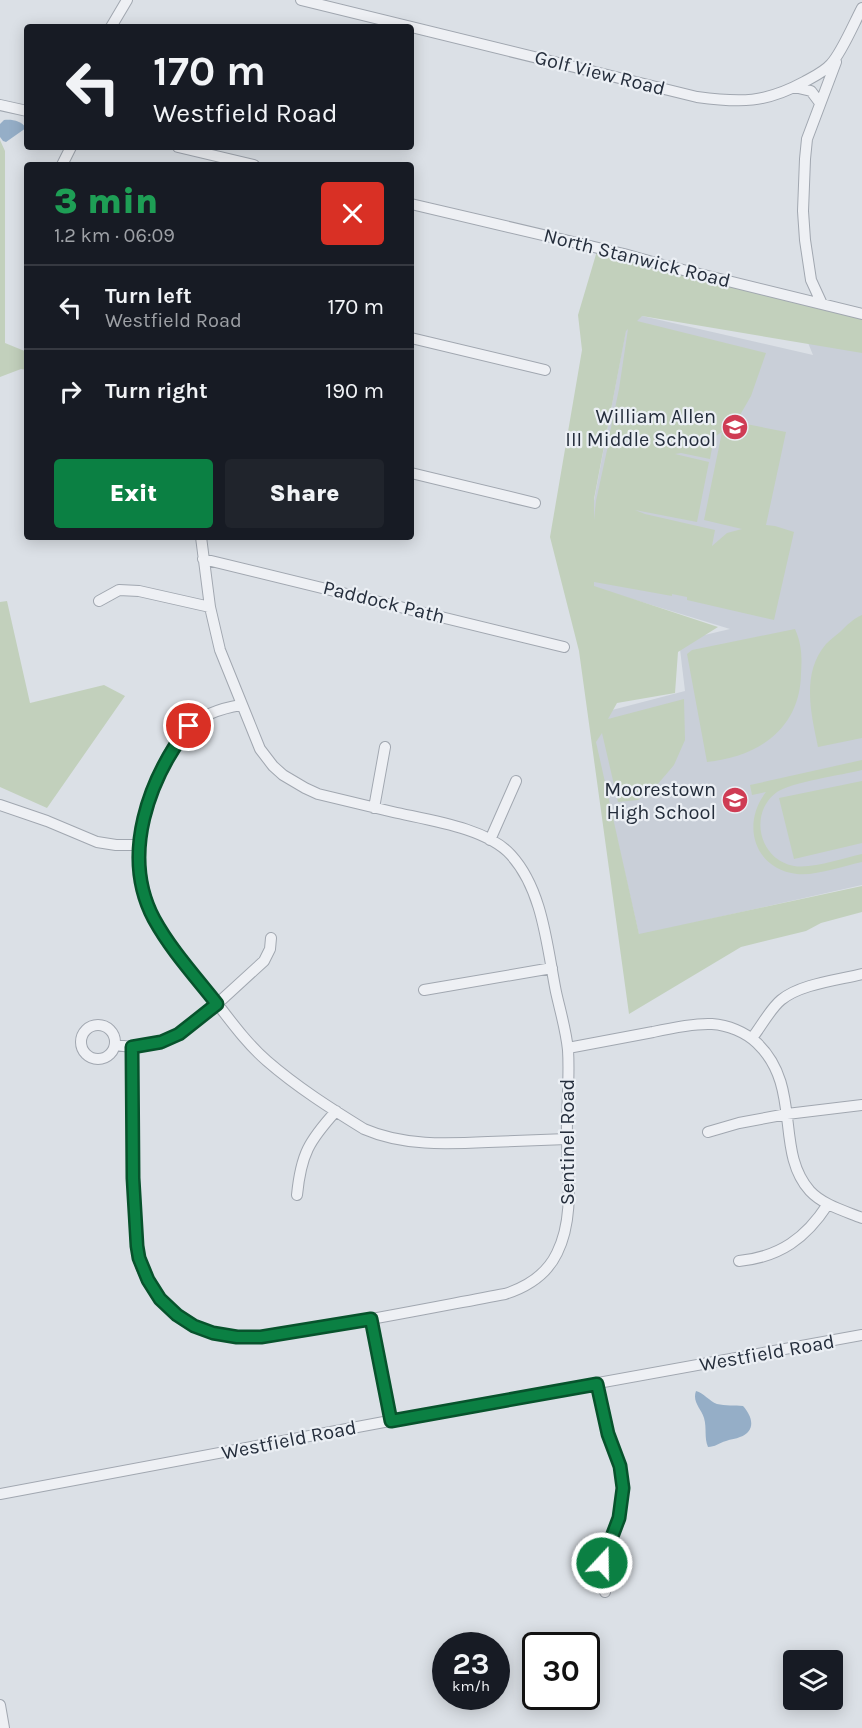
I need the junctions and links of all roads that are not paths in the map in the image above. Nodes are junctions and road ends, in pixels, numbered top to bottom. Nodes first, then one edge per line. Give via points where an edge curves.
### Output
1 (127, 0) edge
2 (300, 0) edge
3 (862, 8) edge
4 (113, 24) edge
5 (398, 24) edge
6 (414, 28) edge
7 (840, 50) junction
8 (794, 87) junction
9 (820, 103) junction
10 (0, 105) edge
11 (24, 110) edge
12 (191, 150) edge
13 (241, 162) edge
14 (414, 205) edge
15 (822, 304) junction
16 (862, 314) edge
17 (414, 339) edge
18 (545, 370) dead end
19 (414, 473) edge
20 (535, 503) dead end
21 (201, 540) edge
22 (203, 559) junction
23 (99, 601) dead end
24 (210, 607) junction
25 (564, 647) dead end
26 (241, 705) junction
27 (385, 747) dead end
28 (516, 781) dead end
29 (0, 805) edge
30 (374, 808) junction
31 (490, 840) junction
32 (139, 845) junction
33 (271, 938) dead end
34 (552, 968) junction
35 (862, 974) edge
36 (424, 990) dead end
37 (217, 1004) junction
38 (752, 1038) junction
39 (115, 1045) dead end
40 (132, 1047) junction
41 (568, 1048) junction
42 (862, 1105) edge
43 (336, 1111) junction
44 (787, 1114) junction
45 (708, 1132) dead end
46 (567, 1139) junction
47 (297, 1195) dead end
48 (828, 1204) junction
49 (862, 1218) edge
50 (739, 1261) dead end
51 (371, 1319) junction
52 (862, 1335) edge
53 (597, 1384) junction
54 (391, 1421) junction
55 (0, 1494) edge
56 (605, 1592) dead end
57 (0, 1705) edge
58 (4, 1728) edge

1 - 4 street
2 - 5 street, Golf View Road
3 - 7 street, Golf View Road
6 - 8 street, Golf View Road via 698,97 747,101 768,98
7 - 8 street, Golf View Road via 831,64
7 - 9 street
8 - 9 street via 811,91
9 - 15 street via 807,139 803,211 811,280
10 - 11 street
12 - 13 street
14 - 15 street, North Stanwick Road
15 - 16 street, North Stanwick Road
17 - 18 street
19 - 20 street
21 - 22 street, Sentinel Road
22 - 24 street, Sentinel Road
22 - 25 street, Paddock Path
23 - 24 street via 119,590 139,591
24 - 26 street, Sentinel Road via 220,650
26 - 30 street, Sentinel Road via 260,749 283,775 318,794
26 - 32 street via 222,708 198,719 174,746 149,797
27 - 30 street
28 - 31 street
29 - 32 street via 97,842
30 - 31 street, Sentinel Road via 450,825
31 - 34 street, Sentinel Road via 509,853 528,878
32 - 37 street via 141,879 153,917
33 - 37 street via 264,961
34 - 36 street
34 - 41 street, Sentinel Road
35 - 38 street via 813,986 780,1001
37 - 40 street via 179,1034
37 - 43 street via 265,1060
38 - 41 street via 733,1028 711,1024
38 - 44 street via 777,1071
39 - 40 street
40 - 51 street, Sentinel Road via 137,1246 148,1280 160,1299 194,1326 237,1337 261,1337
41 - 46 street, Sentinel Road
42 - 44 street
43 - 46 street via 364,1129 408,1142
43 - 47 street via 304,1155
44 - 45 street
44 - 48 street via 798,1171 810,1191
46 - 51 street, Sentinel Road via 566,1229 558,1251 537,1278 505,1294
48 - 49 street
48 - 50 street via 804,1235 787,1246
51 - 54 street
52 - 53 street, Westfield Road
53 - 54 street, Westfield Road
53 - 56 street via 623,1488 619,1518 602,1563
54 - 55 street, Westfield Road
57 - 58 street

